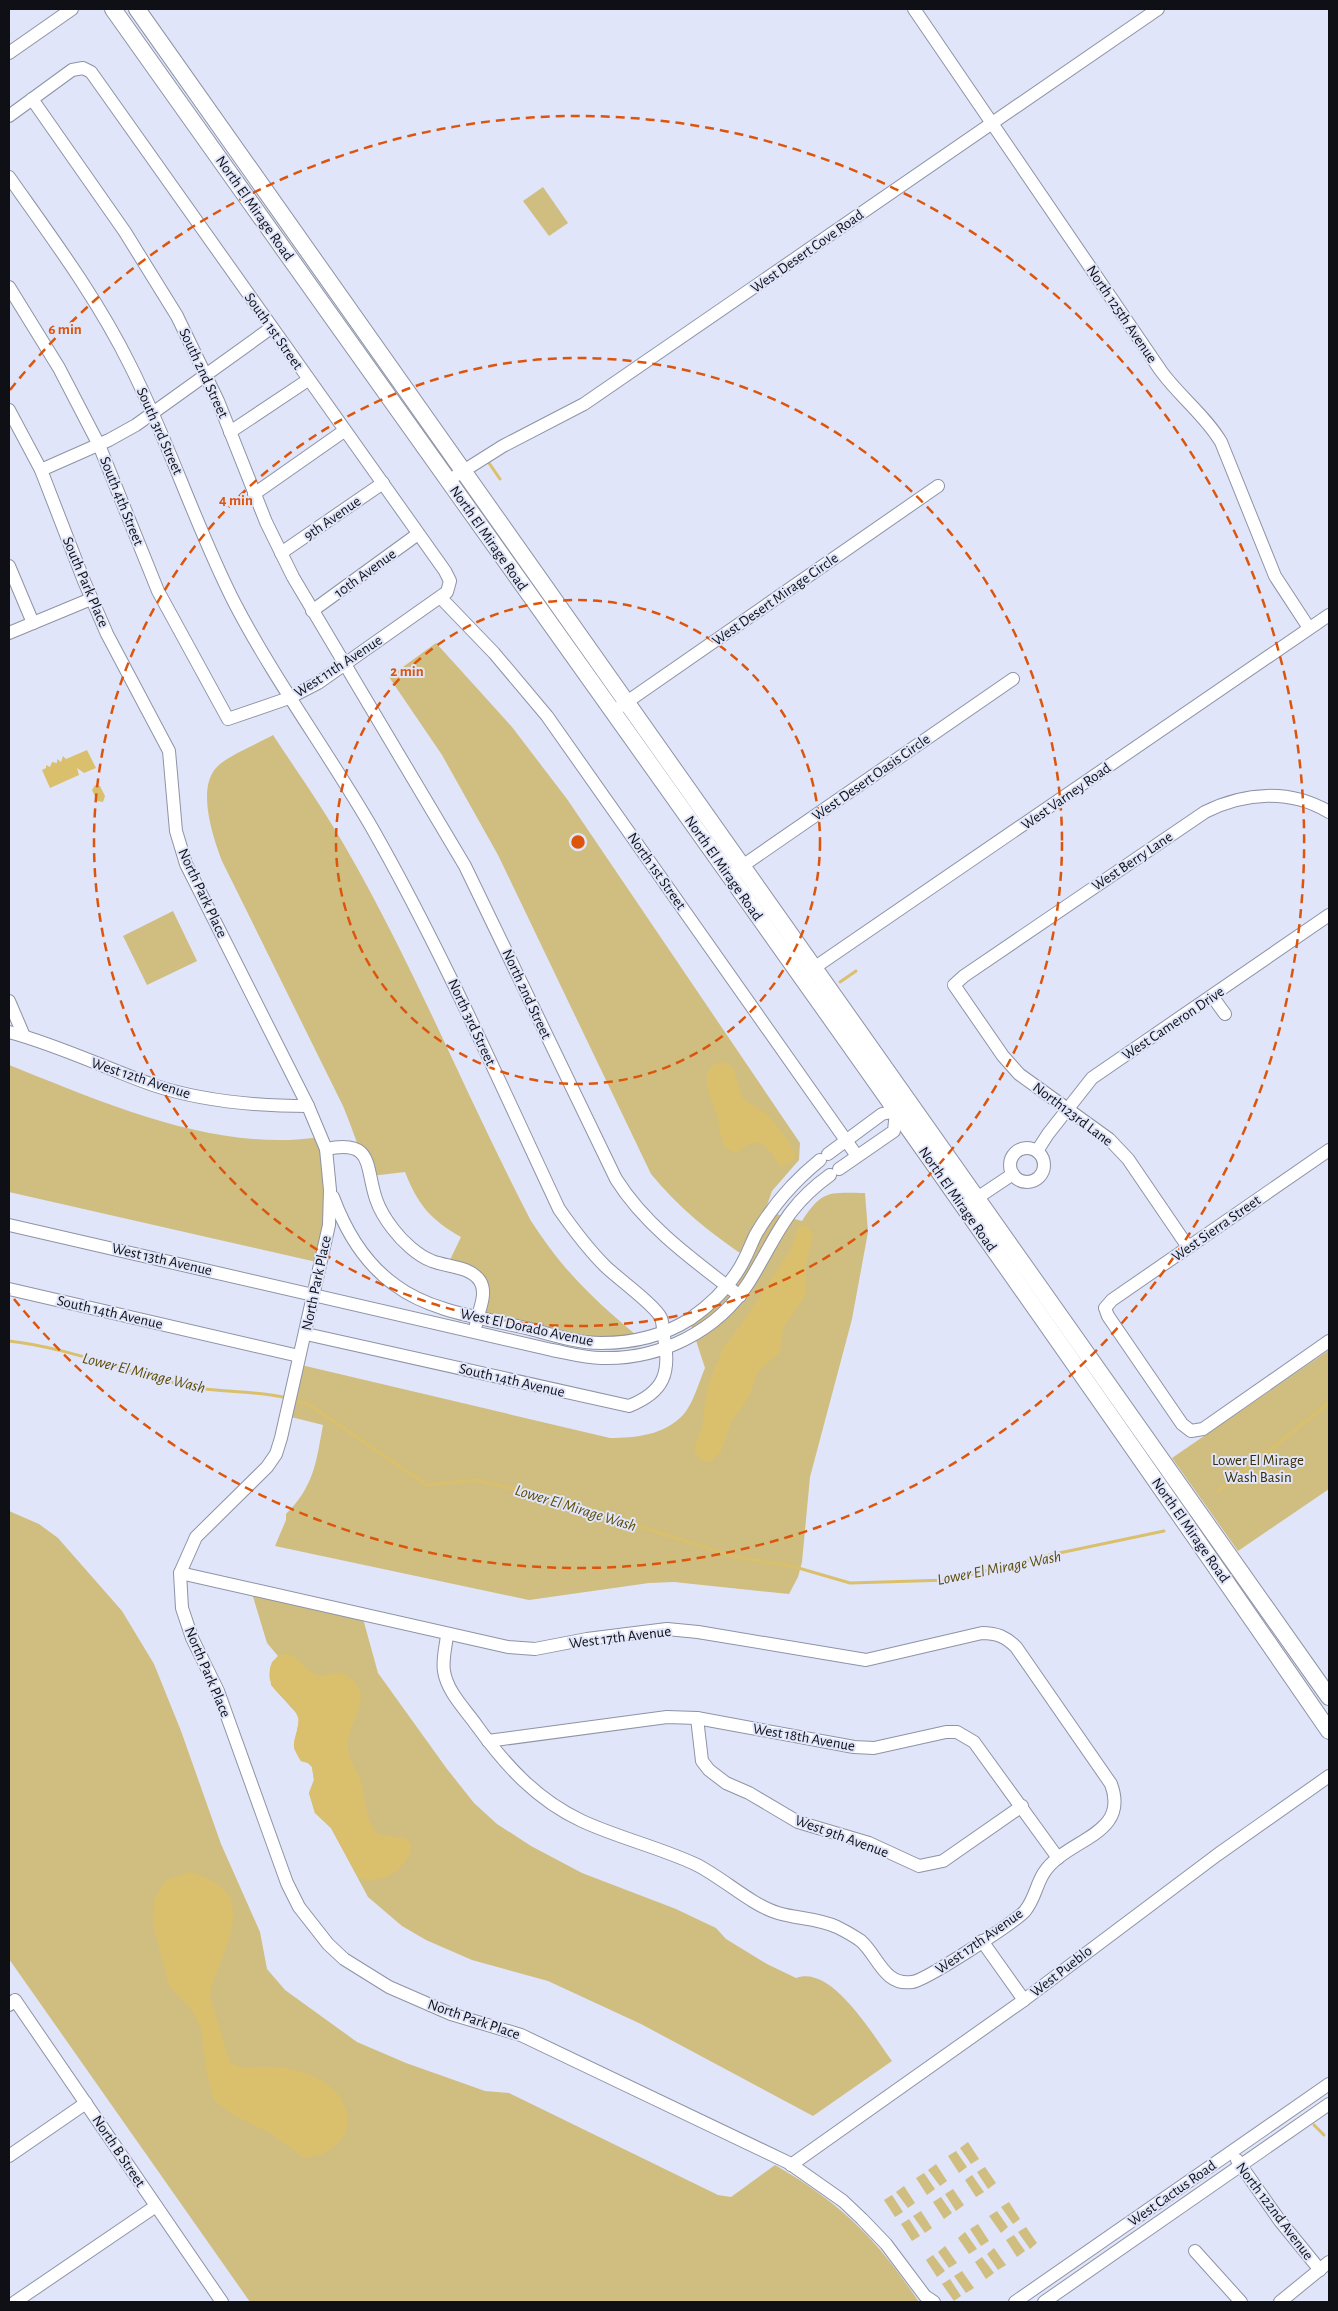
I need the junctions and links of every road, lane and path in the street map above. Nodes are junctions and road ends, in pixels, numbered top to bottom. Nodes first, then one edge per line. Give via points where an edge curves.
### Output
1 (72, 9) edge
2 (114, 9) edge
3 (136, 9) edge
4 (914, 9) edge
5 (1158, 9) edge
6 (9, 53) edge
7 (32, 99) junction
8 (9, 116) edge
9 (992, 122) junction
10 (9, 177) edge
11 (9, 287) edge
12 (271, 328) junction
13 (206, 374) junction
14 (308, 380) junction
15 (9, 410) edge
16 (153, 412) junction
17 (344, 431) junction
18 (230, 432) junction
19 (99, 444) junction
20 (41, 470) junction
21 (463, 471) junction
22 (448, 480) junction
23 (383, 483) junction
24 (938, 486) dead end
25 (254, 494) junction
26 (418, 534) junction
27 (281, 553) junction
28 (9, 566) edge
29 (441, 598) junction
30 (91, 599) junction
31 (312, 611) junction
32 (1329, 615) edge
33 (33, 623) junction
34 (1309, 628) junction
35 (9, 633) edge
36 (345, 664) junction
37 (1012, 679) dead end
38 (289, 698) junction
39 (626, 702) junction
40 (612, 711) junction
41 (228, 719) joint
42 (169, 751) joint
43 (1329, 812) edge
44 (735, 871) junction
45 (1329, 915) edge
46 (815, 967) junction
47 (801, 977) junction
48 (954, 985) joint
49 (1212, 996) junction
50 (9, 1001) edge
51 (1225, 1014) dead end
52 (9, 1032) edge
53 (24, 1036) junction
54 (910, 1102) junction
55 (308, 1106) junction
56 (1067, 1110) junction
57 (896, 1111) junction
58 (846, 1139) junction
59 (326, 1149) junction
60 (1329, 1150) edge
61 (1037, 1151) junction
62 (857, 1156) junction
63 (1012, 1174) junction
64 (330, 1190) junction
65 (978, 1198) junction
66 (964, 1207) junction
67 (9, 1225) edge
68 (1188, 1247) junction
69 (727, 1286) junction
70 (9, 1289) edge
71 (315, 1294) junction
72 (740, 1296) junction
73 (478, 1317) junction
74 (476, 1331) junction
75 (306, 1334) junction
76 (664, 1334) junction
77 (1329, 1341) edge
78 (666, 1350) junction
79 (299, 1356) junction
80 (180, 1573) junction
81 (447, 1634) junction
82 (1329, 1697) edge
83 (697, 1718) junction
84 (1329, 1731) edge
85 (488, 1741) junction
86 (1329, 1776) edge
87 (1022, 1806) junction
88 (1058, 1858) junction
89 (982, 1941) junction
90 (1024, 2000) junction
91 (12, 2003) edge
92 (1329, 2084) edge
93 (86, 2103) junction
94 (1329, 2104) edge
95 (1231, 2151) junction
96 (9, 2156) edge
97 (792, 2165) junction
98 (1241, 2165) junction
99 (156, 2206) junction
100 (1195, 2251) dead end
101 (1325, 2266) edge
102 (928, 2300) edge
103 (15, 2302) edge
104 (222, 2302) edge
105 (1015, 2302) edge
106 (1044, 2302) edge
107 (1241, 2302) edge
108 (1280, 2302) edge

1 - 6 street
2 - 22 main road, North El Mirage Road
3 - 21 main road, North El Mirage Road
4 - 9 street, North 125th Avenue
5 - 9 street, West Desert Cove Road
7 - 8 street
7 - 12 street, South 1st Street via 72,70 83,68 91,72
7 - 13 street, South 2nd Street via 125,232 177,316
9 - 21 street, West Desert Cove Road via 584,404
9 - 34 street, North 125th Avenue via 1161,371 1212,426 1275,576
10 - 16 street, South 3rd Street via 94,300
11 - 19 street, South 4th Street via 59,368
12 - 13 street
12 - 14 street, South 1st Street
13 - 16 street
13 - 18 street, South 2nd Street
14 - 17 street, South 1st Street
14 - 18 street
15 - 20 street, South Park Place
16 - 19 street via 136,426
16 - 38 street, South 3rd Street via 234,601
17 - 23 street, South 1st Street
17 - 25 street
18 - 25 street, South 2nd Street
19 - 20 street
19 - 41 street, South 4th Street via 158,591
20 - 30 street, South Park Place
21 - 22 street, West Desert Cove Road
21 - 39 main road, North El Mirage Road
22 - 40 main road, North El Mirage Road
23 - 26 street, South 1st Street
23 - 27 street, 9th Avenue
24 - 39 street, West Desert Mirage Circle
25 - 27 street, South 2nd Street
26 - 29 street, South 1st Street via 450,581
26 - 31 street, 10th Avenue
27 - 31 street, South 2nd Street
28 - 33 street
29 - 36 street, West 11th Avenue
29 - 58 street, North 1st Street via 494,653 547,716
30 - 33 street
30 - 42 street, South Park Place
31 - 36 street, South 2nd Street
32 - 34 street, West Varney Road
33 - 35 street
34 - 46 street, West Varney Road
36 - 38 street, West 11th Avenue
36 - 69 street, North 2nd Street via 465,866 594,1137 624,1192 649,1221
37 - 44 street, West Desert Oasis Circle
38 - 41 street, West 11th Avenue
38 - 76 street, North 3rd Street via 370,826 418,912 559,1209 582,1242 661,1317
39 - 40 street, West Desert Mirage Circle
39 - 44 main road, North El Mirage Road
40 - 44 main road, North El Mirage Road
42 - 55 street, North Park Place via 180,850
43 - 48 street, West Berry Lane via 1290,797 1262,795 1222,804 1197,817
44 - 46 main road, North El Mirage Road
44 - 47 main road, North El Mirage Road
45 - 49 street, West Cameron Drive
46 - 47 street, West Varney Road
46 - 54 main road, North El Mirage Road
47 - 57 main road, North El Mirage Road
48 - 56 street, North123rd Lane via 1002,1056 1019,1074
49 - 51 street
49 - 56 street, West Cameron Drive via 1092,1078
50 - 53 street
52 - 53 street, West 12th Avenue
53 - 55 street, West 12th Avenue via 183,1093 265,1106
54 - 57 street, West El Dorado Avenue
54 - 65 main road, North El Mirage Road
55 - 59 street, North Park Place
56 - 61 street, West Cameron Drive
56 - 68 street, North123rd Lane via 1109,1139 1128,1159
57 - 58 street, West El Dorado Avenue via 882,1114
57 - 62 street, West El Dorado Avenue via 894,1130
57 - 66 main road, North El Mirage Road
58 - 62 street, North 1st Street
58 - 69 street, West El Dorado Avenue via 801,1175 774,1207
59 - 64 street, North Park Place
59 - 73 street via 353,1146 363,1153 370,1166 383,1215 395,1231 429,1260 474,1274 484,1294
60 - 68 street, West Sierra Street
61 - 63 street via 1026,1148 1015,1152 1010,1163
61 - 63 street via 1044,1165 1036,1179 1026,1182
62 - 72 street, West El Dorado Avenue via 799,1200
63 - 65 street
64 - 71 street, North Park Place via 329,1225
64 - 73 street, West El Dorado Avenue via 344,1227 377,1271 412,1296
65 - 66 street
65 - 82 main road, North El Mirage Road
66 - 84 main road, North El Mirage Road
67 - 71 street, West 13th Avenue
68 - 77 street, West Sierra Street via 1112,1300 1106,1308 1108,1316 1182,1424 1191,1431 1203,1429
69 - 72 street, North 2nd Street
69 - 76 street, West El Dorado Avenue via 705,1308
70 - 79 street, South 14th Avenue
71 - 74 street, West El Dorado Avenue
71 - 75 street, North Park Place
72 - 78 street, West El Dorado Avenue via 714,1322
73 - 74 street
73 - 76 street, West El Dorado Avenue via 600,1343
74 - 78 street, West El Dorado Avenue via 600,1358
75 - 78 street, South 14th Avenue via 629,1406 645,1399 664,1379
75 - 79 street, North Park Place
76 - 78 street, South 14th Avenue
79 - 80 street, North Park Place via 276,1454 252,1483 196,1537
80 - 81 street, West 17th Avenue
80 - 97 street, North Park Place via 182,1608 192,1638 218,1691 287,1883 299,1907 328,1944 344,1959 389,1987 451,2014 521,2035
81 - 85 street, West 17th Avenue via 444,1670 448,1685
81 - 88 street, West 17th Avenue via 508,1647 535,1649 666,1630 698,1632 866,1660 982,1633 1000,1635 1016,1648 1111,1784 1116,1797 1114,1812 1105,1827
83 - 85 street, West 18th Avenue via 667,1716
83 - 87 street, West 18th Avenue via 854,1747 874,1748 957,1732 974,1742
83 - 87 street, West 9th Avenue via 702,1761 726,1783 798,1822 869,1843 920,1866 943,1861
85 - 89 street, West 17th Avenue via 522,1781 564,1812 692,1863 778,1913 810,1918 846,1932 861,1942 894,1980 910,1983 929,1976
86 - 90 street, West Pueblo via 1209,1860
87 - 88 street, West 18th Avenue
88 - 89 street, West 17th Avenue via 1041,1874 1024,1911
89 - 90 street
90 - 97 street, West Pueblo
91 - 93 street, North B Street
92 - 95 street, West Cactus Road
93 - 96 street
93 - 99 street, North B Street
94 - 98 street, West Cactus Road
95 - 98 street, North 122nd Avenue
95 - 105 street, West Cactus Road
97 - 102 street, North Park Place via 843,2201 862,2219 886,2244
98 - 101 street, North 122nd Avenue via 1280,2221
98 - 106 street, West Cactus Road
99 - 103 street
99 - 104 street, North B Street
100 - 107 street
101 - 108 street

